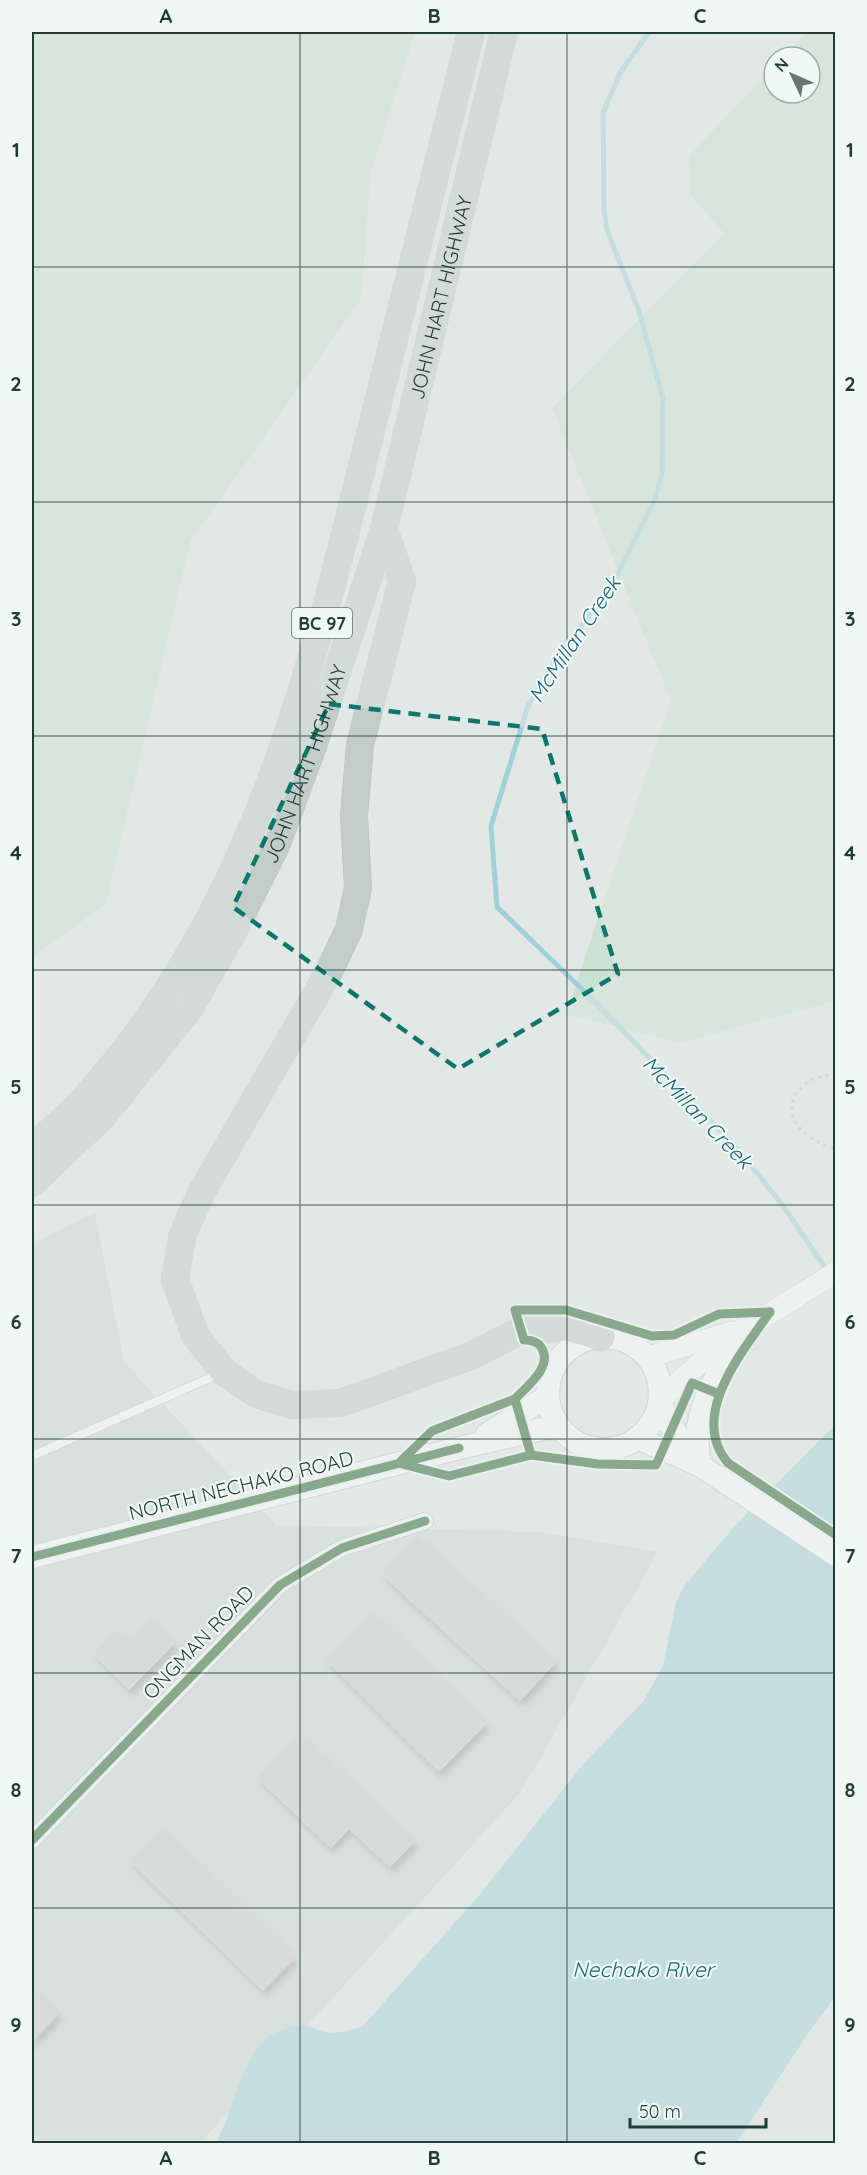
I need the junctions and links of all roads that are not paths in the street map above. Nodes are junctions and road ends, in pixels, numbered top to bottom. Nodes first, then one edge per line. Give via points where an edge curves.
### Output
1 (471, 32) edge
2 (504, 32) edge
3 (384, 529) junction
4 (32, 1148) edge
5 (32, 1183) edge
6 (836, 1272) edge
7 (744, 1329) junction
8 (601, 1337) junction
9 (648, 1357) junction
10 (224, 1372) junction
11 (548, 1396) junction
12 (660, 1402) junction
13 (561, 1429) junction
14 (638, 1438) junction
15 (459, 1448) junction
16 (32, 1455) edge
17 (699, 1465) junction
18 (425, 1521) dead end
19 (836, 1555) edge
20 (32, 1557) edge
21 (32, 1840) edge

1 - 4 highway, JOHN HART HIGHWAY / BC 97 via 328,605 287,741 252,834 211,919 166,996 84,1099
2 - 3 highway, JOHN HART HIGHWAY / BC 97
3 - 5 highway, JOHN HART HIGHWAY / BC 97 via 276,846 233,932 175,1027 103,1116
3 - 10 highway via 402,581 360,745 354,816 358,888 349,929 329,972 201,1193 182,1237 175,1279 195,1335
6 - 7 street
7 - 9 street
7 - 12 street via 678,1381
7 - 17 main road via 713,1383 703,1410 698,1427
8 - 9 main road via 626,1342
8 - 10 highway via 568,1327 522,1330 473,1355 341,1403 292,1405 256,1394
8 - 11 main road via 568,1350 557,1363
9 - 12 main road via 657,1372
10 - 16 lane
11 - 13 main road
11 - 15 main road, NORTH NECHAKO ROAD
12 - 14 main road via 655,1418
12 - 17 main road via 668,1422
13 - 14 main road via 592,1448 611,1449
13 - 15 main road, NORTH NECHAKO ROAD via 547,1428
14 - 17 main road
15 - 20 main road, NORTH NECHAKO ROAD
17 - 19 main road
18 - 21 street, ONGMAN ROAD via 342,1548 280,1585

